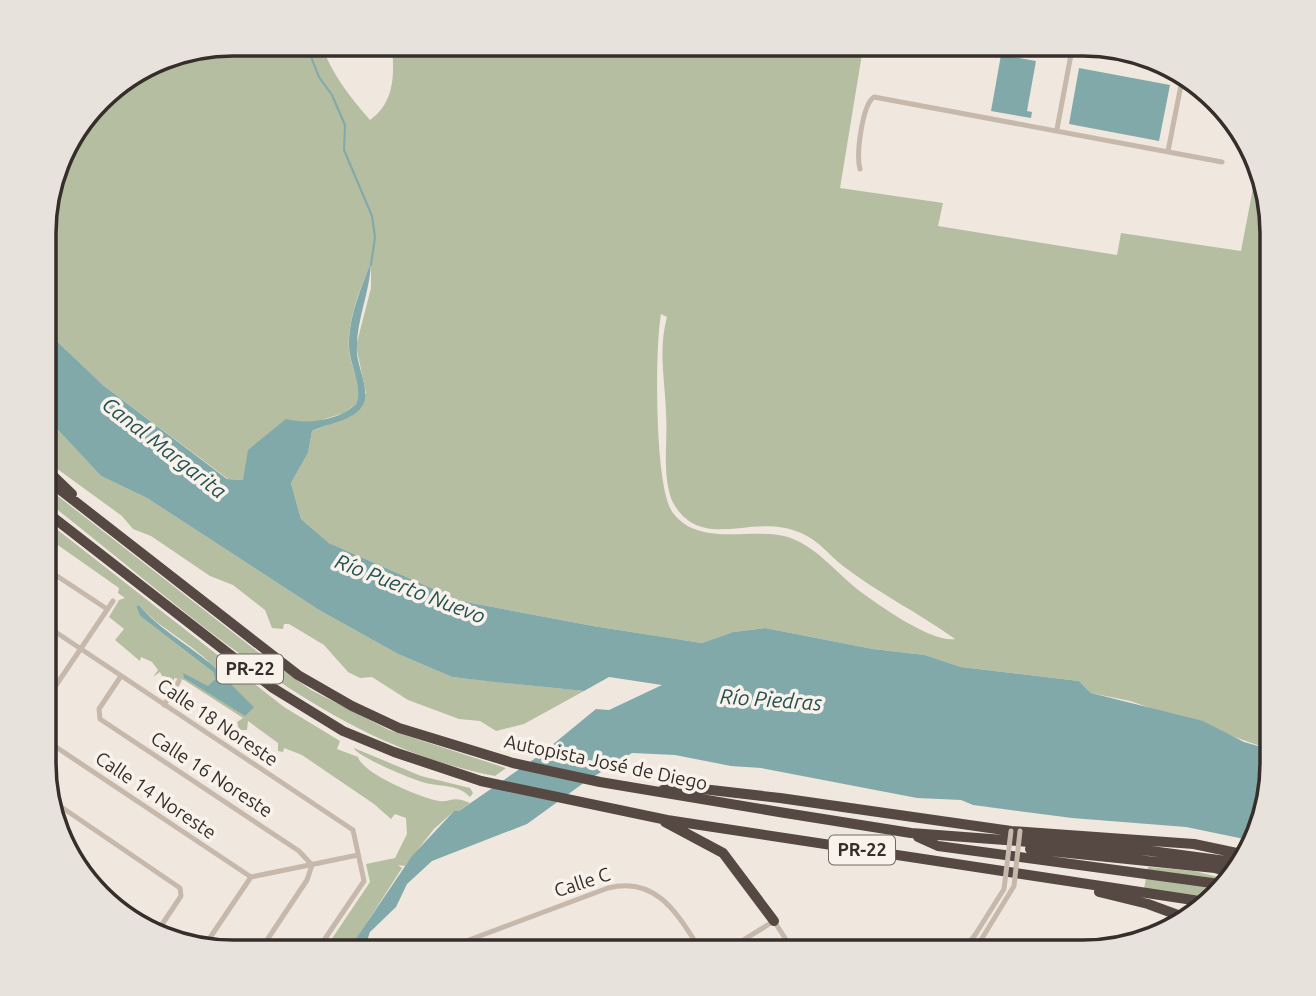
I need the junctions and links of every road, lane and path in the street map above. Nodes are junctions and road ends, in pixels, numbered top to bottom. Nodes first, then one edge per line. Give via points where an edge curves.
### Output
1 (1071, 56) edge
2 (1181, 86) edge
3 (1057, 130) junction
4 (1168, 151) junction
5 (1222, 162) dead end
6 (860, 169) dead end
7 (56, 477) edge
8 (56, 487) edge
9 (86, 510) junction
10 (56, 520) edge
11 (56, 575) edge
12 (113, 601) dead end
13 (107, 609) junction
14 (56, 633) edge
15 (81, 649) junction
16 (121, 676) junction
17 (179, 681) dead end
18 (56, 685) edge
19 (164, 705) junction
20 (56, 747) edge
21 (649, 791) junction
22 (61, 807) edge
23 (658, 818) junction
24 (1015, 831) junction
25 (911, 833) junction
26 (990, 841) junction
27 (1235, 853) edge
28 (358, 855) junction
29 (1230, 862) edge
30 (312, 865) junction
31 (1223, 871) edge
32 (251, 877) junction
33 (1065, 882) junction
34 (1212, 884) edge
35 (1194, 900) edge
36 (1174, 914) edge
37 (774, 921) junction
38 (162, 925) edge
39 (211, 938) edge
40 (267, 940) edge
41 (324, 940) edge
42 (468, 940) edge
43 (694, 940) edge
44 (743, 940) edge
45 (786, 940) edge
46 (971, 940) edge
47 (981, 940) edge

1 - 3 street
2 - 4 street
3 - 4 street
3 - 6 street via 874,97 867,102
4 - 5 street
7 - 9 highway
8 - 9 highway, Autopista José de Diego / PR-22
9 - 21 highway, Autopista José de Diego / PR-22 via 313,683 399,728 513,762
10 - 23 highway, PR-22 via 273,688 343,731 481,781
11 - 13 street
12 - 13 street
13 - 15 street
14 - 15 street, Calle 18 Noreste
15 - 16 street, Calle 18 Noreste
15 - 18 street
16 - 19 street, Calle 18 Noreste
16 - 30 street, Calle 16 Noreste via 99,709 103,721 299,851
17 - 19 street
19 - 28 street, Calle 18 Noreste via 353,830
20 - 32 street, Calle 14 Noreste
21 - 24 highway via 685,787
21 - 25 highway, Autopista José de Diego / PR-22
22 - 38 street via 180,888 181,896
23 - 33 highway, PR-22
23 - 37 highway via 723,853
24 - 27 highway via 1194,844
24 - 46 street, bridge via 1004,889
24 - 47 street, bridge via 1014,886
25 - 26 highway, Autopista José de Diego / PR-22
25 - 34 highway via 938,846
26 - 29 highway, Autopista José de Diego / PR-22 via 1150,851
26 - 31 highway
28 - 30 street
28 - 41 street via 363,881
30 - 32 street
30 - 40 street
32 - 39 street
33 - 35 highway, PR-22
33 - 36 highway
37 - 44 street
37 - 45 street
42 - 43 street, Calle C via 626,884 664,898

